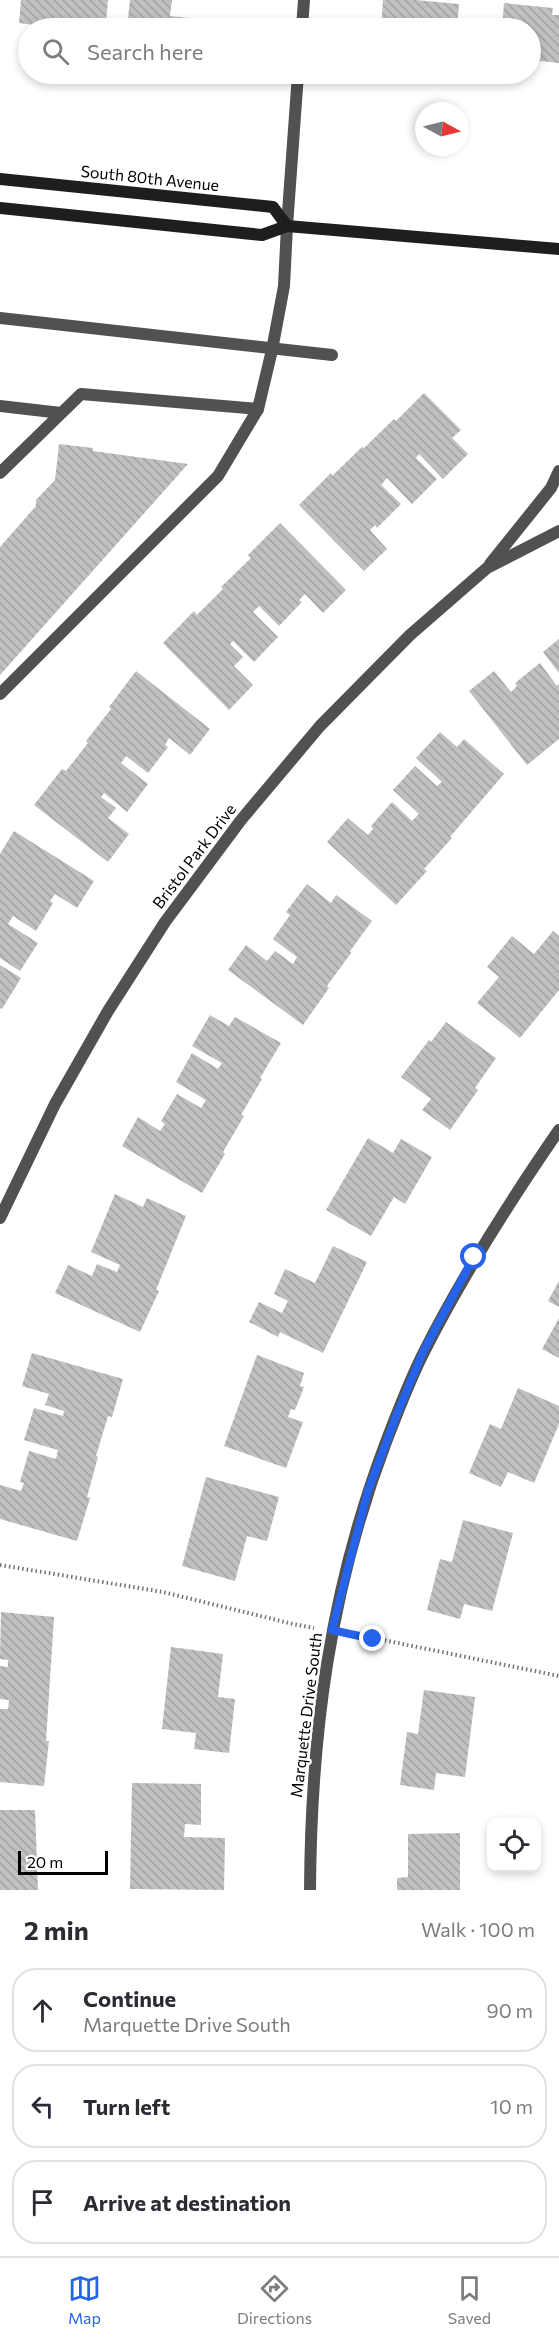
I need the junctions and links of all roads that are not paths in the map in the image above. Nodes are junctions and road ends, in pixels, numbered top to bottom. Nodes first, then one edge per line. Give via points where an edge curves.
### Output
1 (304, 0) edge
2 (303, 18) edge
3 (297, 84) edge
4 (0, 179) edge
5 (0, 208) edge
6 (287, 226) junction
7 (559, 249) edge
8 (0, 318) edge
9 (272, 350) junction
10 (332, 355) dead end
11 (0, 406) edge
12 (258, 409) junction
13 (61, 413) junction
14 (559, 471) edge
15 (0, 473) edge
16 (559, 531) edge
17 (487, 568) junction
18 (0, 694) edge
19 (559, 1130) edge
20 (0, 1218) edge
21 (310, 1890) edge

1 - 2 street
3 - 6 street
4 - 6 street, South 80th Avenue via 273,207
5 - 6 street via 262,235
6 - 7 street
6 - 9 street via 284,286
8 - 9 street
9 - 10 street
9 - 12 street
11 - 13 street
12 - 13 street via 81,394
12 - 18 street via 218,476
13 - 15 street
14 - 17 street, Bristol Park Drive via 551,488
16 - 17 street, Bristol Park Drive
17 - 20 street, Bristol Park Drive via 410,635 320,726 213,857 165,922 108,1011 55,1104
19 - 21 street, Marquette Drive South via 474,1257 423,1352 368,1491 332,1630 314,1756

